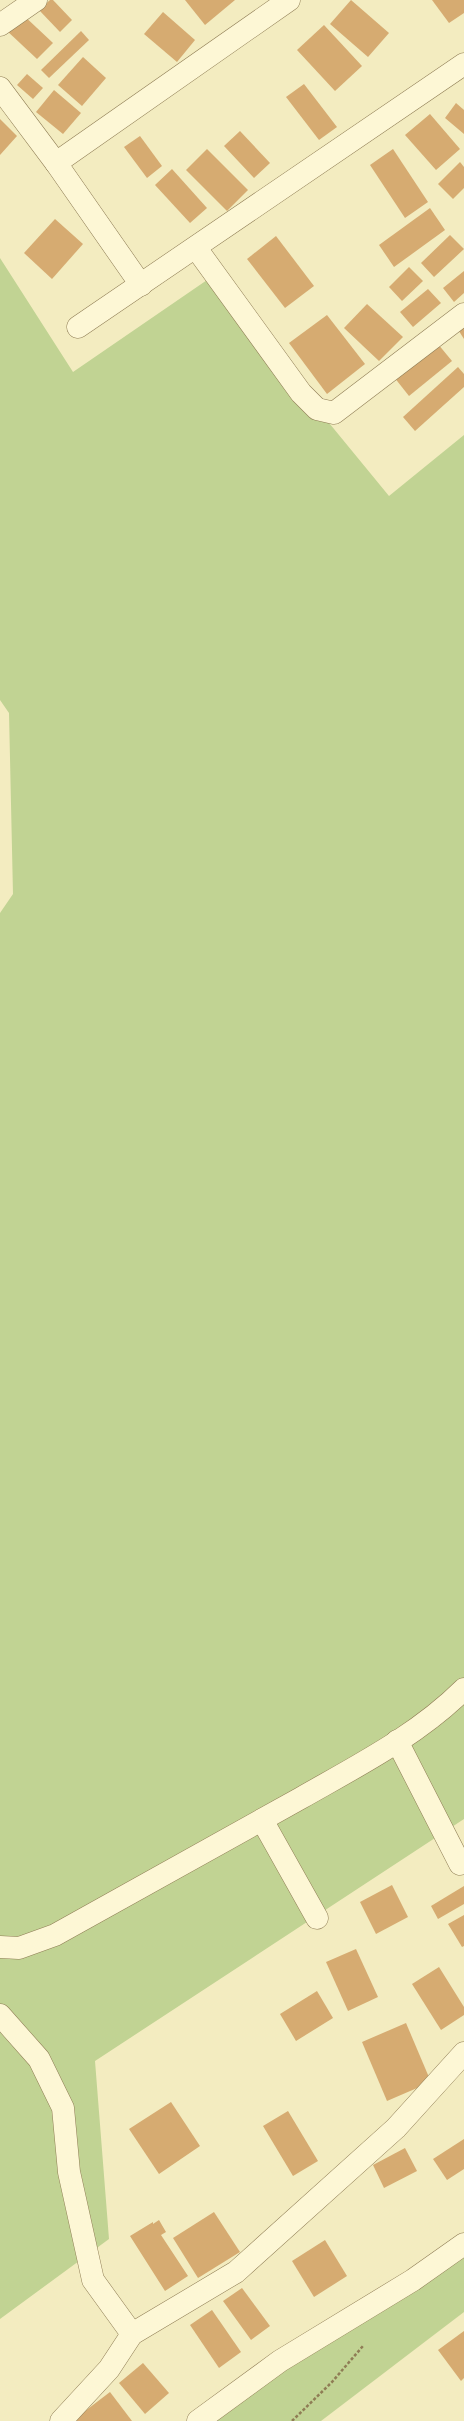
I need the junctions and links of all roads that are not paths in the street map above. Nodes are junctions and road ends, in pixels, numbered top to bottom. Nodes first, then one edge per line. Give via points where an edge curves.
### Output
1 (36, 0) edge
2 (289, 0) edge
3 (0, 25) edge
4 (464, 64) edge
5 (0, 88) edge
6 (56, 163) junction
7 (196, 248) junction
8 (141, 285) junction
9 (464, 314) edge
10 (78, 327) dead end
11 (464, 1689) edge
12 (397, 1741) junction
13 (262, 1820) junction
14 (460, 1864) dead end
15 (317, 1918) dead end
16 (0, 1947) edge
17 (0, 2016) edge
18 (464, 2053) edge
19 (464, 2244) edge
20 (132, 2334) junction
21 (61, 2421) edge
22 (198, 2421) edge

1 - 3 street
2 - 6 street
4 - 7 street
5 - 6 street
6 - 8 street
7 - 8 street
7 - 9 street via 301,392 317,409 334,413
8 - 10 street
11 - 12 street via 420,1726
12 - 13 street
12 - 14 street
13 - 15 street
13 - 16 street via 55,1935 19,1948
17 - 20 street via 39,2059 62,2108 69,2172 93,2280
18 - 20 street via 396,2128 236,2272
19 - 22 street via 413,2280 280,2361
20 - 21 street via 109,2369

